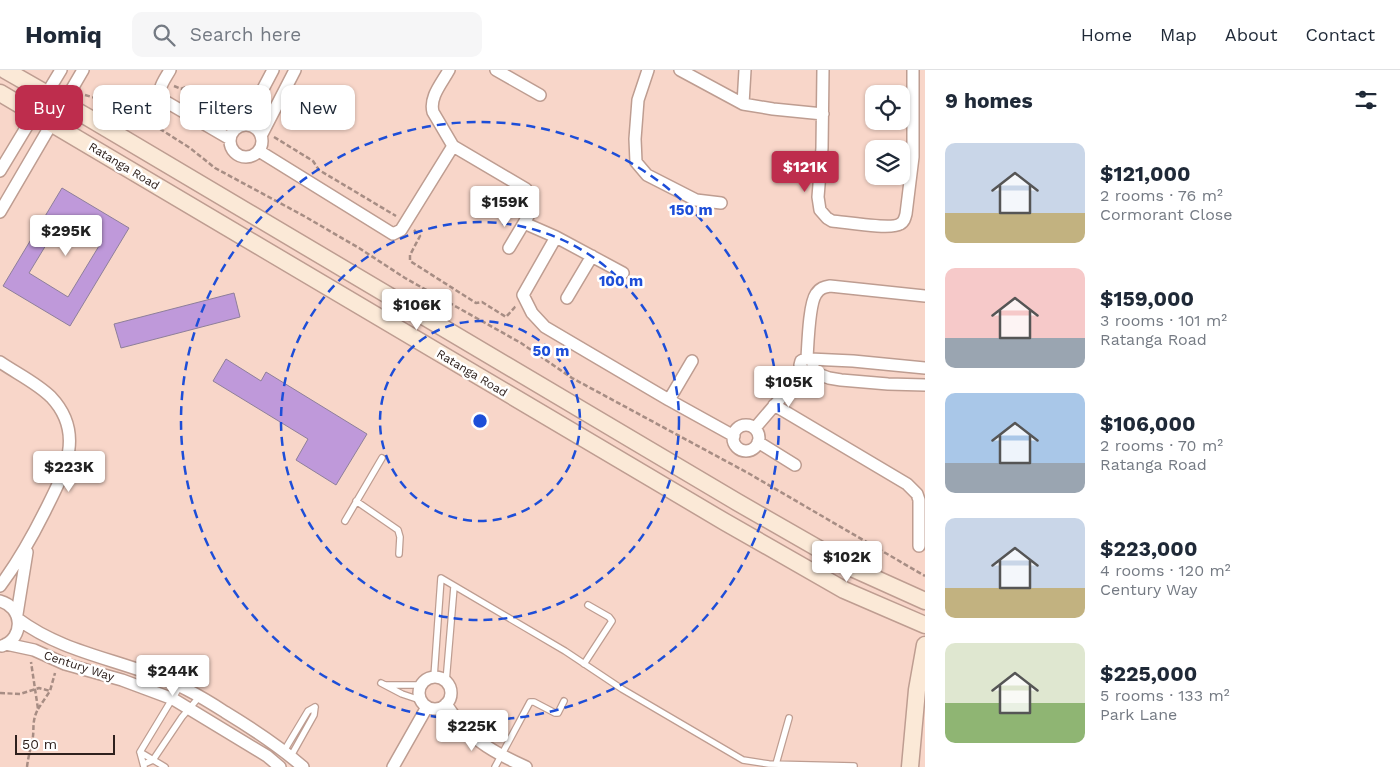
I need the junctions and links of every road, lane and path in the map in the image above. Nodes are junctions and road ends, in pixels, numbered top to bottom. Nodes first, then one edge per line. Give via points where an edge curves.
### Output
1 (5, 70) edge
2 (61, 70) edge
3 (83, 70) edge
4 (273, 70) edge
5 (295, 70) edge
6 (449, 70) edge
7 (496, 70) edge
8 (648, 70) edge
9 (680, 70) edge
10 (746, 70) edge
11 (823, 70) edge
12 (913, 70) edge
13 (167, 74) edge
14 (31, 85) edge
15 (52, 85) edge
16 (75, 85) edge
17 (265, 85) edge
18 (180, 88) edge
19 (0, 93) edge
20 (85, 95) dead end
21 (540, 95) dead end
22 (15, 102) edge
23 (743, 104) junction
24 (823, 114) junction
25 (83, 115) edge
26 (24, 130) edge
27 (48, 130) edge
28 (62, 130) edge
29 (234, 130) edge
30 (257, 130) edge
31 (262, 133) junction
32 (230, 138) junction
33 (453, 146) junction
34 (259, 150) junction
35 (0, 171) edge
36 (721, 203) dead end
37 (0, 212) edge
38 (524, 223) junction
39 (405, 224) junction
40 (556, 237) junction
41 (509, 248) dead end
42 (592, 256) junction
43 (623, 273) dead end
44 (925, 296) edge
45 (567, 298) dead end
46 (528, 305) junction
47 (809, 358) junction
48 (692, 361) dead end
49 (0, 362) edge
50 (877, 363) junction
51 (925, 368) edge
52 (807, 371) junction
53 (875, 383) junction
54 (925, 385) edge
55 (669, 400) junction
56 (774, 405) junction
57 (755, 428) junction
58 (734, 436) junction
59 (758, 442) junction
60 (382, 458) dead end
61 (795, 465) dead end
62 (356, 501) junction
63 (344, 521) dead end
64 (28, 545) junction
65 (919, 546) dead end
66 (399, 554) dead end
67 (925, 576) edge
68 (0, 586) edge
69 (454, 587) junction
70 (0, 601) edge
71 (925, 601) edge
72 (588, 605) dead end
73 (18, 616) junction
74 (925, 625) edge
75 (3, 645) edge
76 (925, 645) edge
77 (30, 658) dead end
78 (584, 664) junction
79 (55, 673) dead end
80 (434, 677) junction
81 (446, 682) junction
82 (421, 685) junction
83 (180, 686) junction
84 (35, 688) junction
85 (50, 691) junction
86 (0, 693) edge
87 (200, 696) junction
88 (172, 698) junction
89 (564, 701) dead end
90 (424, 704) junction
91 (446, 704) junction
92 (189, 708) junction
93 (38, 709) junction
94 (789, 718) dead end
95 (140, 752) junction
96 (287, 754) junction
97 (501, 756) junction
98 (153, 760) junction
99 (776, 764) junction
100 (144, 766) edge
101 (854, 766) dead end
102 (26, 767) edge
103 (165, 767) edge
104 (280, 767) edge
105 (303, 767) edge
106 (393, 767) edge
107 (495, 767) edge
108 (526, 767) edge
109 (910, 767) edge

1 - 14 main road, Ratanga Road
2 - 15 street
3 - 16 street
4 - 17 street
5 - 31 street
6 - 33 street via 432,100 432,107
7 - 21 street
8 - 36 street via 638,100 636,162 647,175 696,200
9 - 23 street
10 - 23 street
11 - 24 street
12 - 24 street via 913,157 905,220 899,225 890,227 832,221 824,216 818,197
13 - 18 path
13 - 32 street via 159,89 163,100
19 - 22 main road, Ratanga Road
20 - 67 path via 116,104 146,120 215,168 521,342 572,378 748,473
23 - 24 street
25 - 71 main road, Ratanga Road via 737,502 854,569
26 - 35 street
27 - 37 street
28 - 74 main road, Ratanga Road via 725,522 844,590
29 - 32 street
30 - 31 street
31 - 34 street
31 - 39 path via 313,161 319,170
32 - 34 street via 231,147 244,158
33 - 38 street via 526,189 532,209
33 - 39 street
34 - 39 street via 393,234
38 - 40 street
38 - 41 street
39 - 46 path via 420,236 410,260 421,268 476,303 482,302 506,317 514,307
40 - 42 street
40 - 46 street via 523,296
42 - 43 street
42 - 45 street
44 - 47 street via 823,287 812,304
46 - 55 street via 545,327
47 - 50 street
47 - 52 street via 814,364
48 - 55 street
49 - 64 street via 51,397 69,432 67,464
50 - 51 street
50 - 53 street
52 - 53 street via 829,378
52 - 56 street
53 - 54 street
55 - 58 street
56 - 57 street
56 - 65 street via 907,484 919,500
57 - 58 street via 741,426
57 - 59 street
58 - 59 street via 735,443 742,450 752,449
59 - 61 street
60 - 62 lane
62 - 63 lane
62 - 66 lane via 398,530
64 - 68 street
64 - 73 street
69 - 78 lane
69 - 80 lane via 441,578
69 - 81 lane
70 - 73 street, Century Way via 9,605
72 - 78 lane via 612,622
73 - 75 street via 17,633
73 - 83 street, Century Way via 32,629 65,646
75 - 88 street, Century Way via 34,650 65,664
76 - 109 main road
77 - 84 path
78 - 99 lane via 743,760
79 - 85 path
80 - 81 street
80 - 82 street
81 - 91 street via 450,691
82 - 90 street via 419,695
82 - 90 lane via 384,684
83 - 87 street, Century Way
83 - 88 lane
84 - 85 path
84 - 86 path via 20,694
84 - 93 path
85 - 93 path
87 - 92 lane
87 - 96 street, Century Way via 247,724
88 - 92 street, Century Way
88 - 95 lane
89 - 97 lane via 558,713 530,702
90 - 91 street via 437,709
90 - 106 street
91 - 97 street via 467,732
92 - 98 lane
92 - 104 street, Century Way
93 - 102 path
94 - 99 lane
95 - 98 lane
95 - 100 lane
96 - 96 lane via 308,711 316,707 314,715
96 - 105 street, Century Way
97 - 107 lane
97 - 108 street
98 - 100 lane
98 - 103 lane
99 - 101 lane

